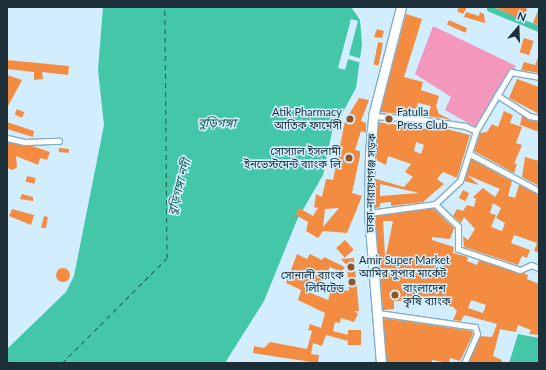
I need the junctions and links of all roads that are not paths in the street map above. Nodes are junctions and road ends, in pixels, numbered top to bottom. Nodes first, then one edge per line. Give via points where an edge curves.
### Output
1 (401, 7) edge
2 (539, 77) edge
3 (497, 95) junction
4 (373, 116) junction
5 (539, 118) edge
6 (476, 131) junction
7 (7, 138) edge
8 (59, 141) dead end
9 (470, 154) junction
10 (539, 191) edge
11 (435, 204) junction
12 (369, 213) junction
13 (539, 268) edge
14 (378, 313) junction
15 (381, 363) edge
16 (464, 363) edge

1 - 4 highway, ঢাকা-নারায়ণগঞ্জ সড়ক
2 - 3 street via 511,72
3 - 5 street via 529,116
3 - 6 street
4 - 6 street via 418,119 466,126
4 - 12 highway, ঢাকা-নারায়ণগঞ্জ সড়ক
6 - 9 street
7 - 8 street via 26,142
9 - 10 street
9 - 11 street via 460,181
11 - 12 street
11 - 13 street via 458,226 458,249 520,270 531,265
12 - 14 highway, ঢাকা-নারায়ণগঞ্জ সড়ক
14 - 15 highway, ঢাকা-নারায়ণগঞ্জ সড়ক
14 - 16 street via 475,327 477,334

